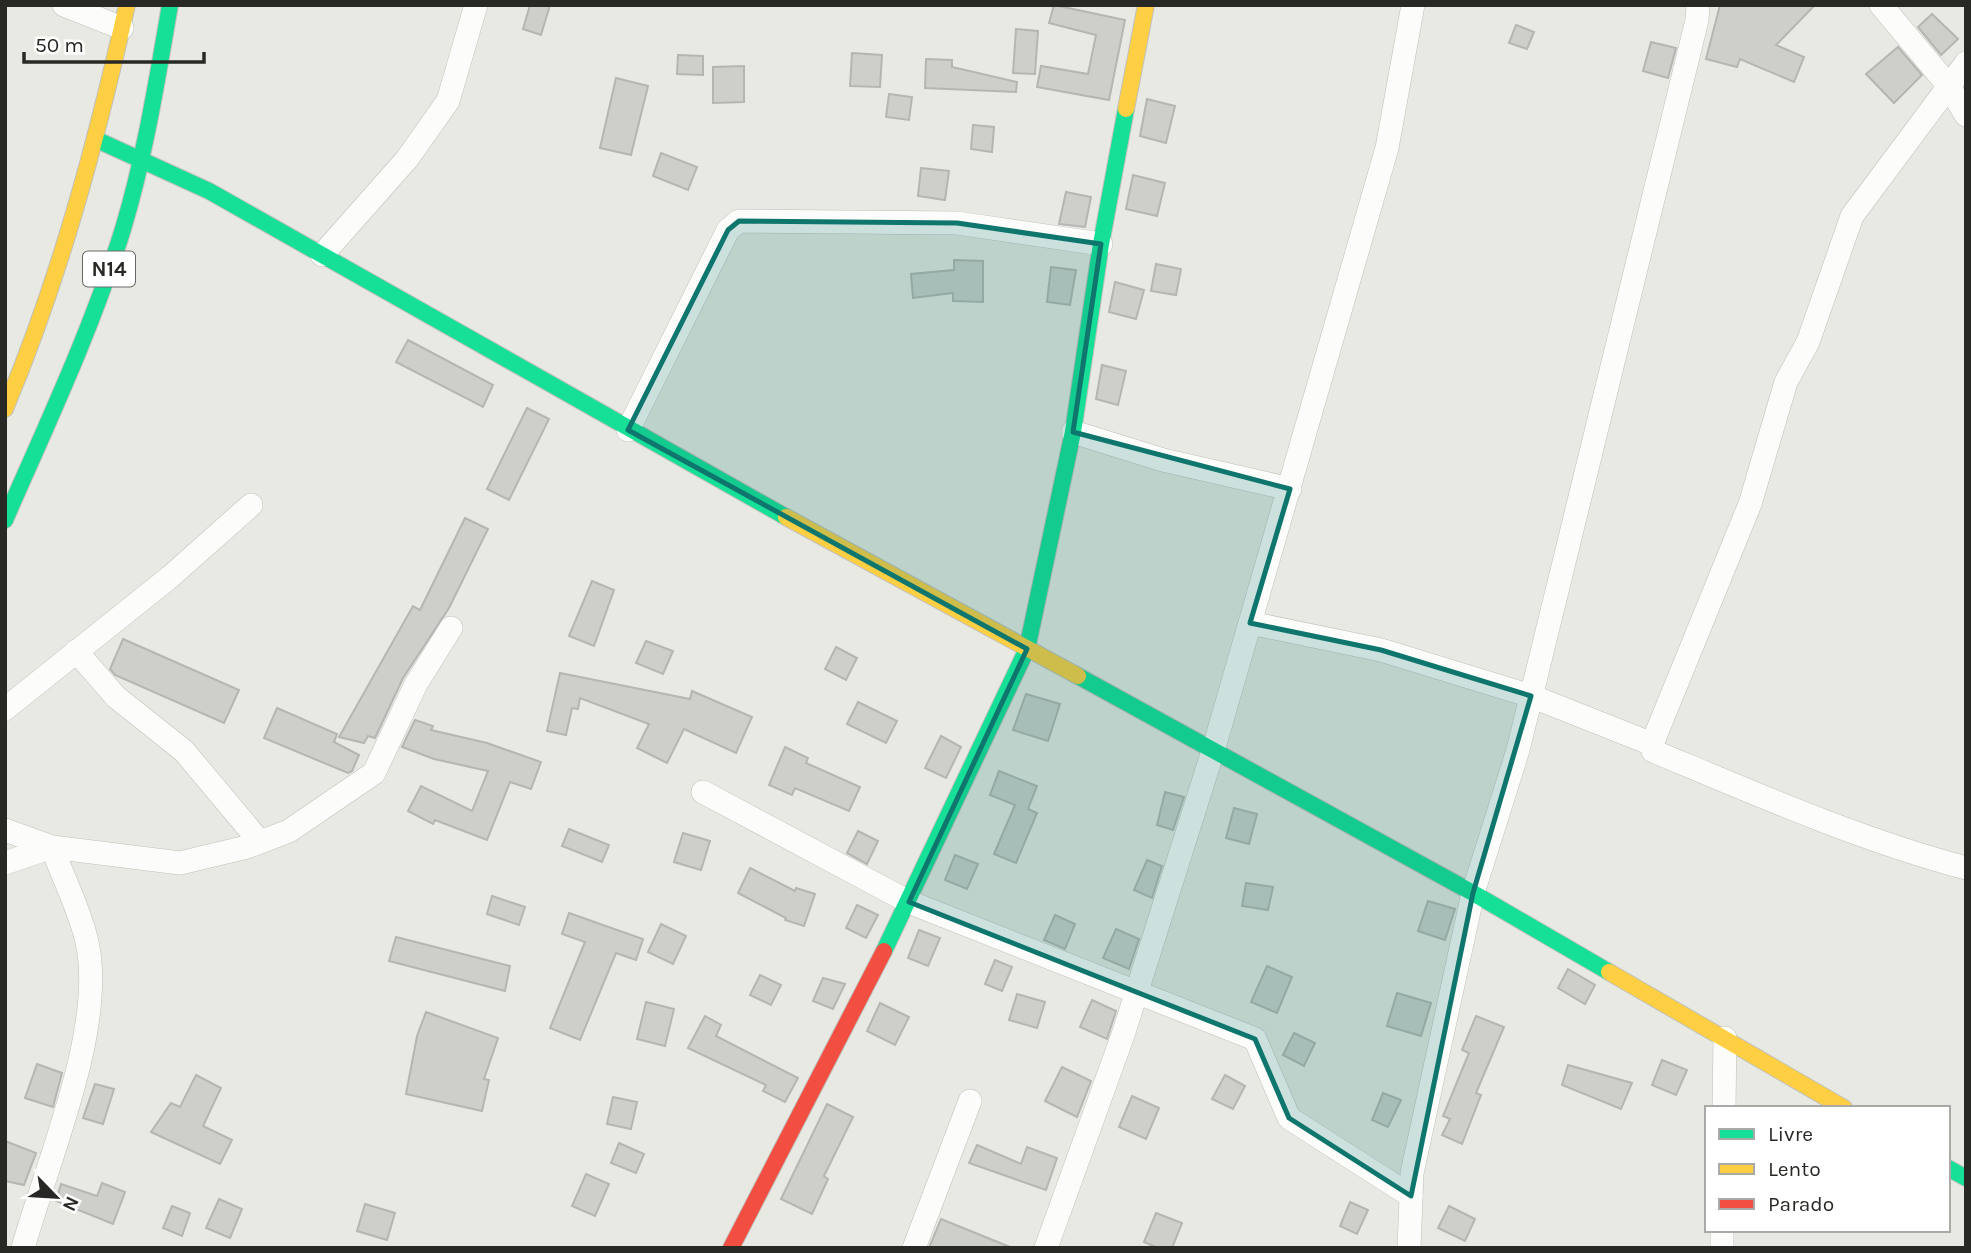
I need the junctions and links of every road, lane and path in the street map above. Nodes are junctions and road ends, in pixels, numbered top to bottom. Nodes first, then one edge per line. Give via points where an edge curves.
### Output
1 (64, 5) edge
2 (127, 5) edge
3 (170, 5) edge
4 (477, 5) edge
5 (1146, 5) edge
6 (1413, 5) edge
7 (1698, 5) edge
8 (1881, 5) edge
9 (122, 28) junction
10 (1966, 63) edge
11 (1948, 85) junction
12 (1966, 115) edge
13 (95, 139) junction
14 (142, 158) junction
15 (1101, 244) junction
16 (322, 255) junction
17 (5, 409) edge
18 (628, 430) junction
19 (1073, 432) junction
20 (1290, 489) junction
21 (251, 505) dead end
22 (5, 520) edge
23 (1250, 623) junction
24 (451, 628) dead end
25 (1027, 649) junction
26 (76, 651) junction
27 (1531, 696) junction
28 (5, 709) edge
29 (1652, 744) junction
30 (1213, 751) junction
31 (703, 792) dead end
32 (5, 830) edge
33 (260, 842) junction
34 (52, 847) junction
35 (5, 863) edge
36 (1966, 868) edge
37 (1473, 893) junction
38 (909, 902) junction
39 (1137, 993) junction
40 (1725, 1038) junction
41 (971, 1101) dead end
42 (1724, 1106) edge
43 (1841, 1106) edge
44 (1950, 1169) edge
45 (1966, 1178) edge
46 (1411, 1196) junction
47 (23, 1248) edge
48 (731, 1248) edge
49 (914, 1248) edge
50 (1046, 1248) edge
51 (1409, 1248) edge

1 - 9 street
2 - 9 street, N14
3 - 14 street, N14
4 - 16 street via 448,101 407,159
5 - 15 street
6 - 20 street via 1387,148
7 - 27 street via 1698,20
8 - 11 street
9 - 13 street, N14
10 - 11 street
11 - 12 street
11 - 29 street via 1852,216 1808,342 1786,382 1750,504
13 - 14 street
13 - 17 street, N14 via 46,300
14 - 16 street
14 - 22 street, N14 via 113,259 65,385
15 - 18 street via 957,223 739,221 728,230
15 - 19 street
16 - 18 street
18 - 25 street
19 - 20 street via 1163,460
19 - 25 street
20 - 23 street
21 - 26 street
23 - 27 street via 1381,650
23 - 30 street
24 - 33 street via 416,684 374,773 289,831
25 - 30 street
25 - 38 street
26 - 28 street
26 - 33 street via 117,697 184,751
27 - 29 street
27 - 37 street
29 - 36 street via 1653,751 1757,795 1901,850
30 - 37 street
30 - 39 street
31 - 38 street
32 - 34 street
33 - 34 street via 180,863
34 - 35 street
34 - 47 street via 87,942 91,995 85,1041
37 - 40 street
37 - 46 street via 1412,1173
38 - 39 street
38 - 48 street
39 - 46 street via 1255,1039 1289,1118
39 - 50 street
40 - 42 street
40 - 43 street
41 - 49 street
44 - 45 street
46 - 51 street

